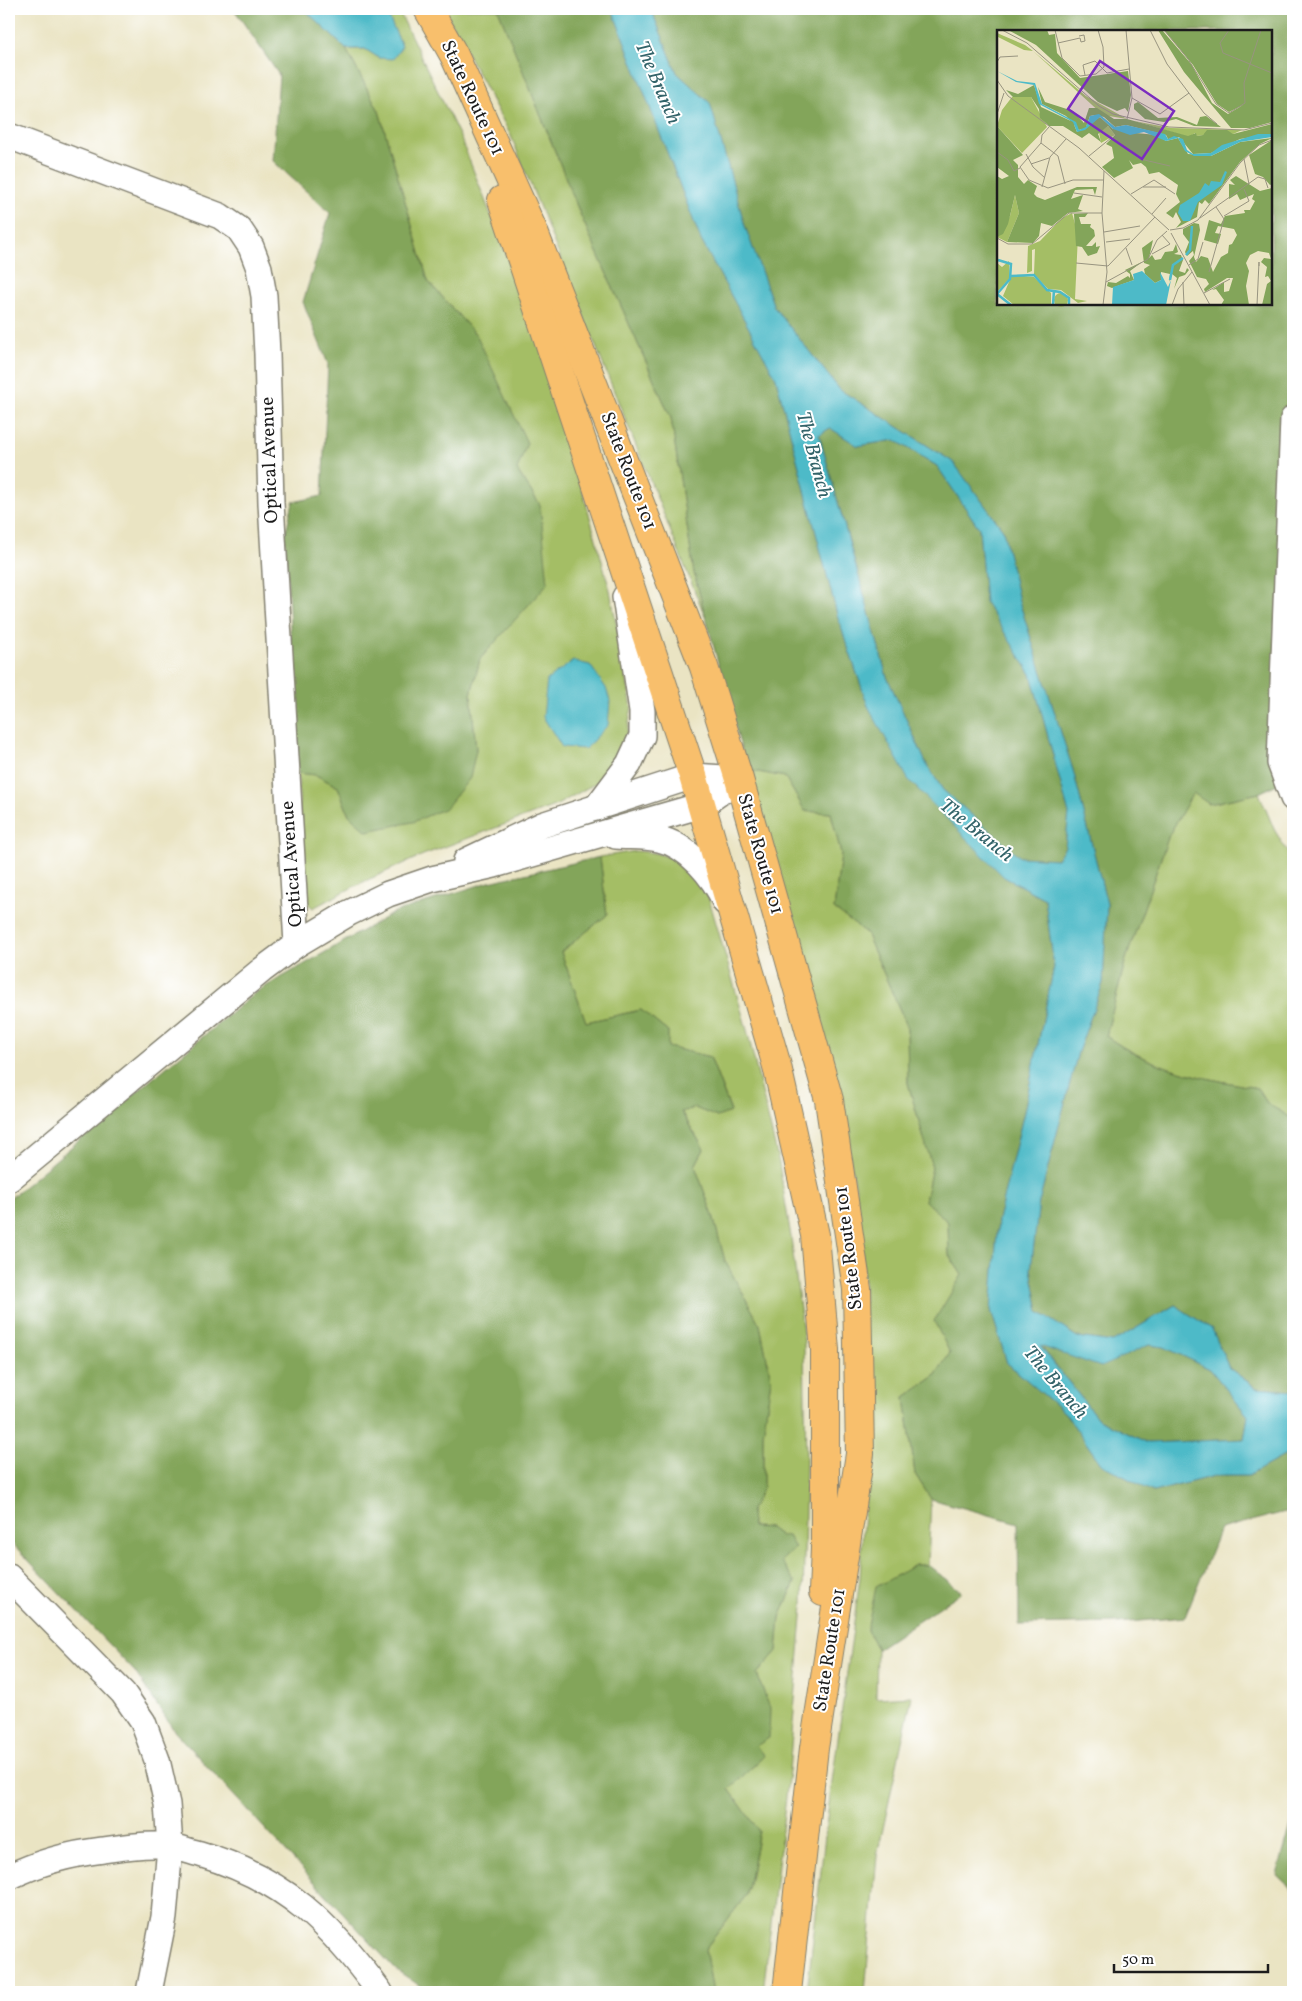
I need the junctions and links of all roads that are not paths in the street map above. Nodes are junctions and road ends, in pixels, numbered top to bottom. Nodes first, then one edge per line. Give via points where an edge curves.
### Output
1 (417, 9) edge
2 (428, 9) edge
3 (9, 136) edge
4 (1293, 418) edge
5 (614, 535) junction
6 (693, 776) junction
7 (738, 779) junction
8 (1293, 798) edge
9 (702, 805) junction
10 (596, 808) junction
11 (601, 834) junction
12 (432, 878) junction
13 (737, 928) junction
14 (297, 944) junction
15 (9, 1179) edge
16 (9, 1577) edge
17 (814, 1748) junction
18 (170, 1846) junction
19 (9, 1877) edge
20 (149, 1992) edge
21 (380, 1992) edge
22 (787, 1992) edge

1 - 5 highway, State Route 101 via 498,189
2 - 7 highway, State Route 101 via 454,55 533,230 704,667
3 - 14 street, Optical Avenue via 220,216 239,229 251,246 264,296 271,513
4 - 8 street via 1280,763
5 - 6 highway, State Route 101
5 - 10 street via 642,711 642,736 629,764
6 - 7 street
6 - 9 highway, State Route 101
6 - 10 street
7 - 9 street
7 - 17 highway, State Route 101 via 829,1100 856,1289 860,1454
9 - 11 street
9 - 13 highway, State Route 101
10 - 12 street via 542,825
11 - 12 street via 494,865
11 - 13 street via 660,839 682,848 721,892
12 - 14 street, Optical Avenue via 388,894
13 - 17 highway, State Route 101 via 777,1066 815,1235 824,1350 825,1549
14 - 15 street, Optical Avenue via 234,992
16 - 18 street via 123,1693 143,1722 157,1760 165,1796
17 - 22 highway, State Route 101
18 - 19 street via 79,1853 30,1866
18 - 20 street via 164,1917
18 - 21 street via 227,1862 265,1879 298,1902 356,1959

